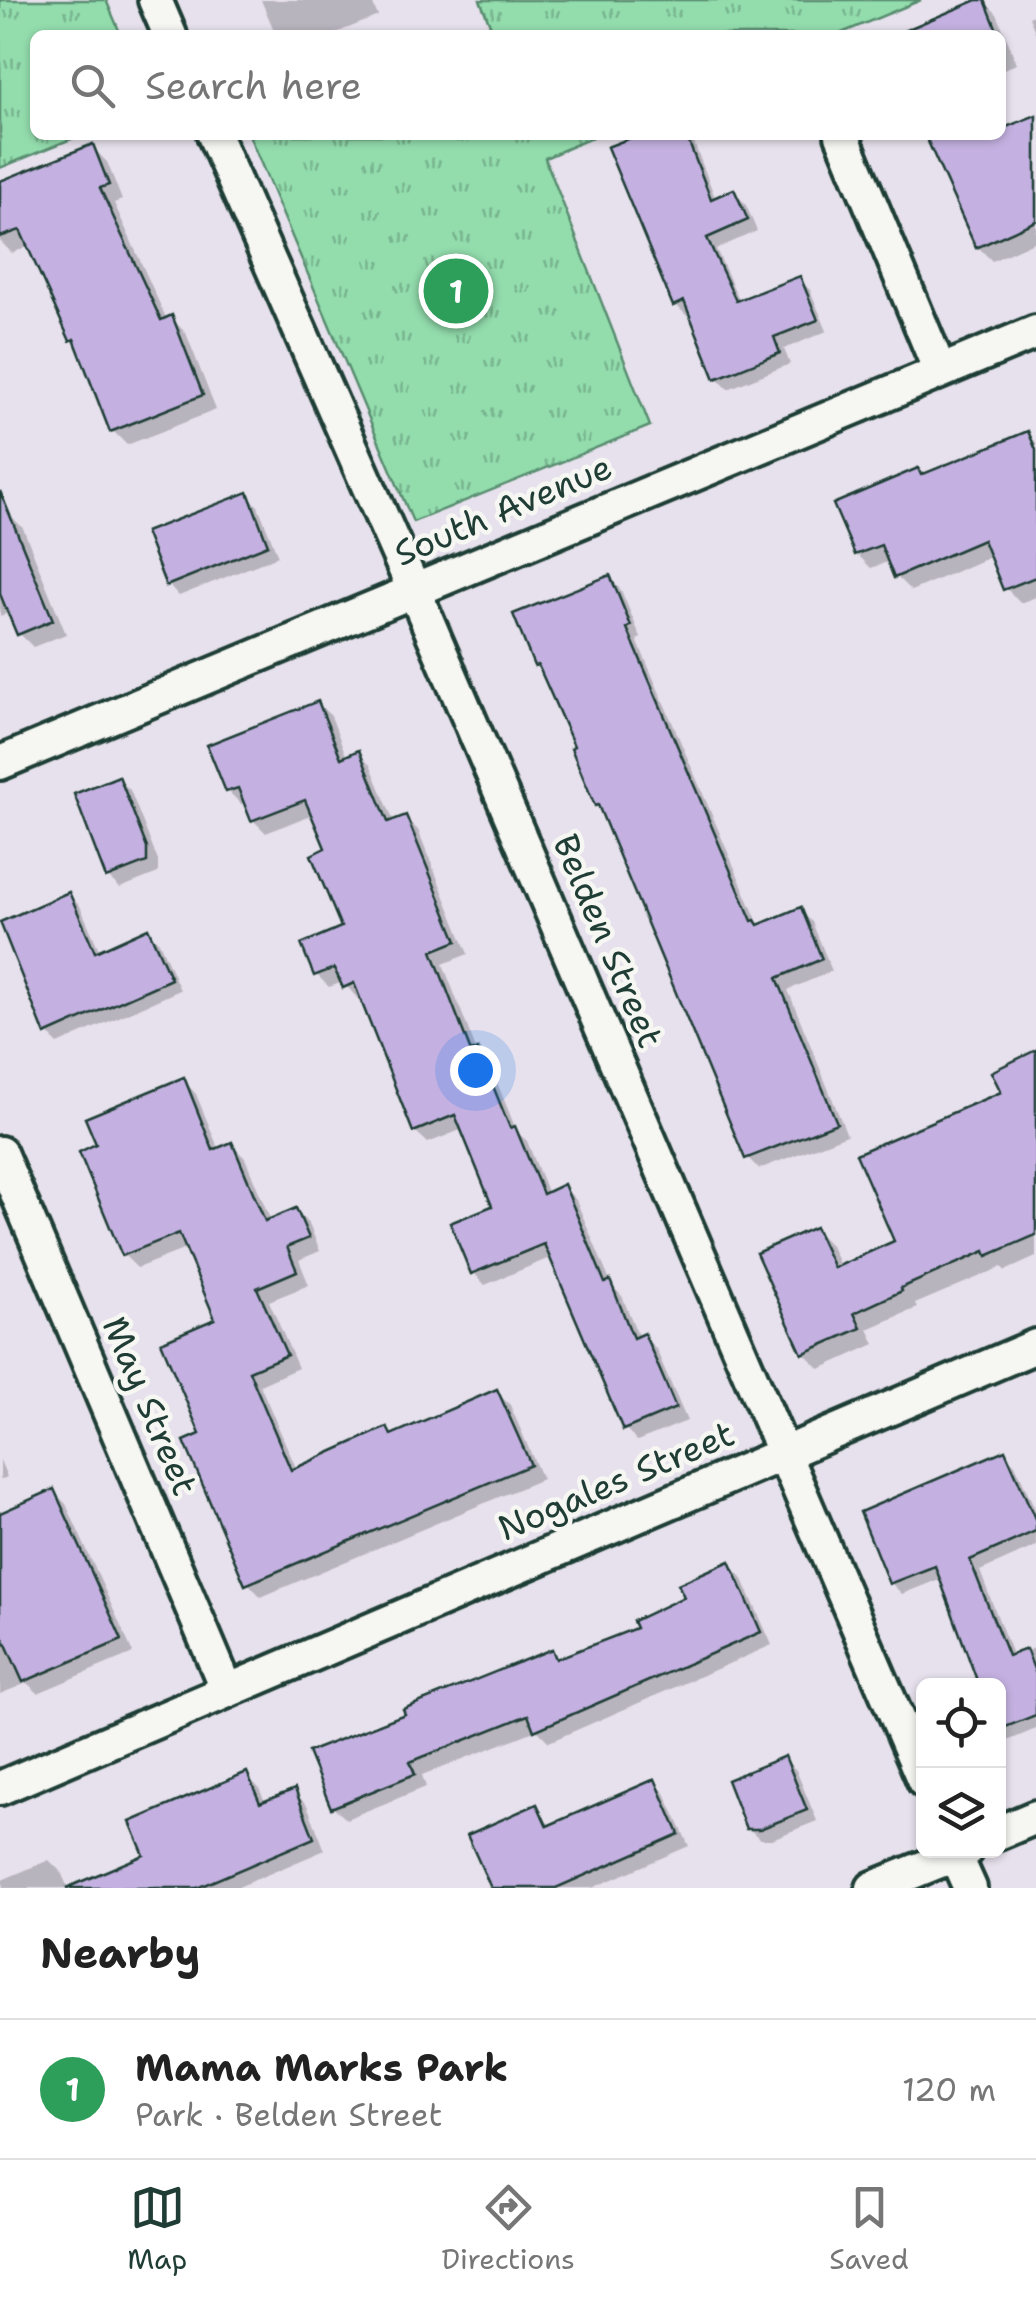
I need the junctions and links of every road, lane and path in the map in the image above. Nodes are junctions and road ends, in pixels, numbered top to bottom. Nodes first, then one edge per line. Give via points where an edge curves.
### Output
1 (155, 0) edge
2 (168, 30) edge
3 (216, 140) edge
4 (844, 140) edge
5 (1036, 332) edge
6 (940, 372) junction
7 (414, 590) junction
8 (0, 763) edge
9 (0, 1153) edge
10 (1036, 1346) edge
11 (785, 1453) junction
12 (227, 1690) junction
13 (918, 1768) edge
14 (0, 1788) edge
15 (1036, 1818) edge
16 (1006, 1829) edge
17 (946, 1858) edge
18 (960, 1858) edge
19 (874, 1888) edge
20 (970, 1888) edge

1 - 2 street
3 - 7 street, Belden Street
4 - 6 street
5 - 6 street, South Avenue
6 - 7 street, South Avenue
7 - 8 street, South Avenue
7 - 11 street, Belden Street
9 - 12 street, May Street
10 - 11 street, Nogales Street
11 - 12 street, Nogales Street
11 - 13 street, Belden Street
12 - 14 street, Nogales Street
15 - 16 street
17 - 19 street
18 - 20 street

